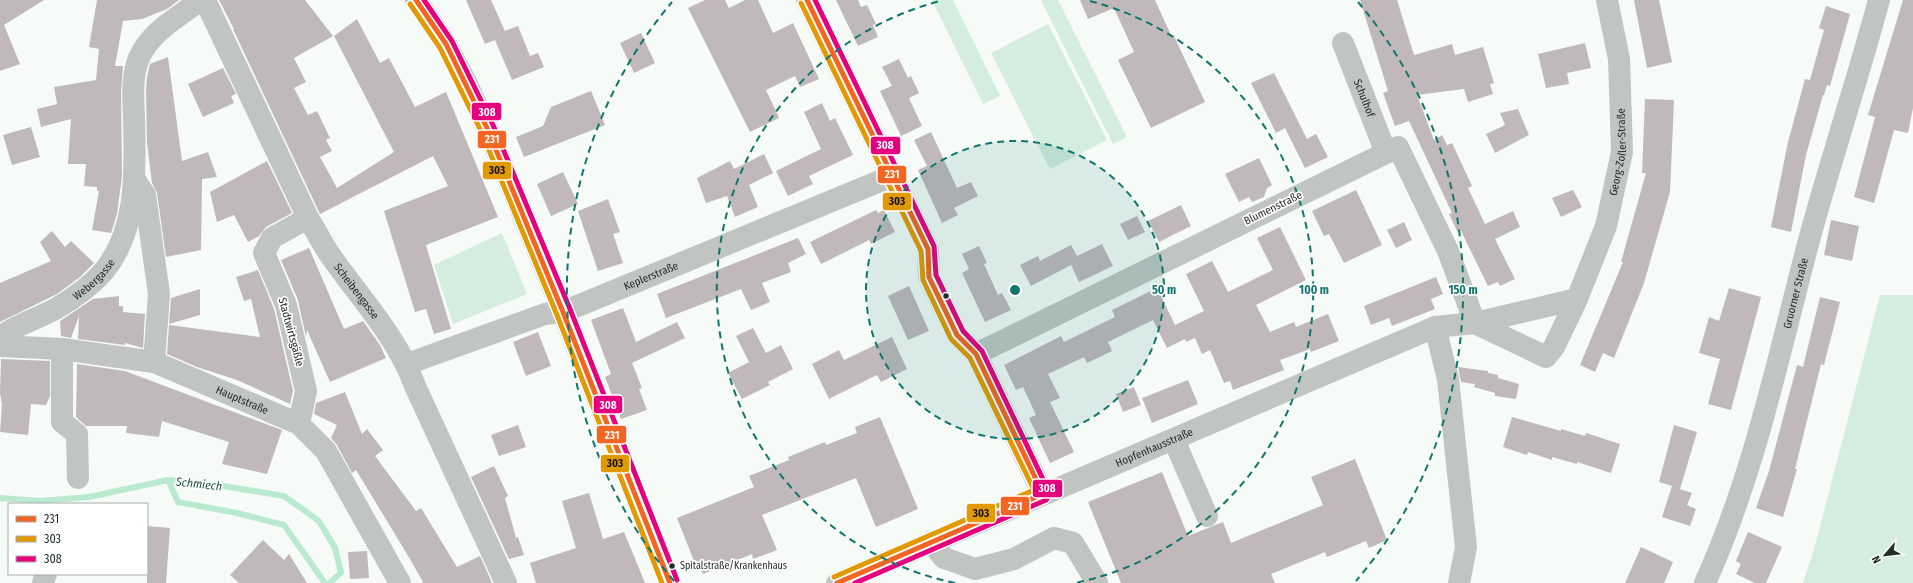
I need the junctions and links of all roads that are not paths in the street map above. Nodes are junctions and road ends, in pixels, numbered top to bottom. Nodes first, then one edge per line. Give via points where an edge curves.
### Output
1 (201, 0) edge
2 (205, 0) edge
3 (416, 0) edge
4 (807, 0) edge
5 (1607, 0) edge
6 (1879, 0) edge
7 (1343, 43) dead end
8 (1386, 153) junction
9 (892, 176) junction
10 (135, 180) junction
11 (308, 218) junction
12 (1578, 299) junction
13 (563, 312) junction
14 (1475, 323) junction
15 (1435, 327) junction
16 (0, 337) edge
17 (0, 346) edge
18 (62, 349) junction
19 (976, 354) junction
20 (154, 362) junction
21 (407, 364) junction
22 (299, 424) junction
23 (1174, 440) junction
24 (78, 478) dead end
25 (1043, 494) junction
26 (1206, 516) dead end
27 (931, 542) junction
28 (400, 583) edge
29 (506, 583) edge
30 (670, 583) edge
31 (837, 583) edge
32 (1097, 583) edge
33 (1459, 583) edge
34 (1705, 583) edge

1 - 10 street, Webergasse via 151,39 142,52 133,84
2 - 11 street, Scheibengasse
3 - 13 street via 446,44 488,128
4 - 9 street
5 - 12 street, Georg-Zoller-Straße via 1619,59 1622,152 1606,226
6 - 34 street, Gruorner Straße via 1819,203 1758,438 1734,512
7 - 8 street, Schulhof
8 - 14 street, Blumenstraße via 1398,147 1448,251
8 - 19 street, Blumenstraße
9 - 13 street, Keplerstraße
9 - 19 street via 928,249 929,277 957,335
10 - 16 street, Webergasse via 126,226 117,252 104,271 88,287 57,308
10 - 20 street via 145,195 159,294
11 - 21 street, Scheibengasse via 328,252
11 - 22 street, Stadtwirtsgäßle via 272,238 264,253 286,305 306,391
12 - 14 street
12 - 14 street, Georg-Zoller-Straße via 1554,347 1546,357
13 - 21 street, Keplerstraße via 545,314
13 - 30 street
14 - 15 street, Hopfenhausstraße
15 - 23 street, Hopfenhausstraße
15 - 33 street via 1448,379 1466,547
17 - 18 street, Hauptstraße
18 - 20 street, Hauptstraße
18 - 24 street via 62,422 77,434
19 - 25 street
20 - 22 street, Hauptstraße
21 - 29 street, Scheibengasse via 414,386
22 - 28 street, Hauptstraße via 326,451
23 - 25 street, Hopfenhausstraße
23 - 26 street
25 - 27 street, Hopfenhausstraße
27 - 31 street, Hopfenhausstraße
27 - 32 street via 944,558 975,568 1014,559 1054,538 1073,544

